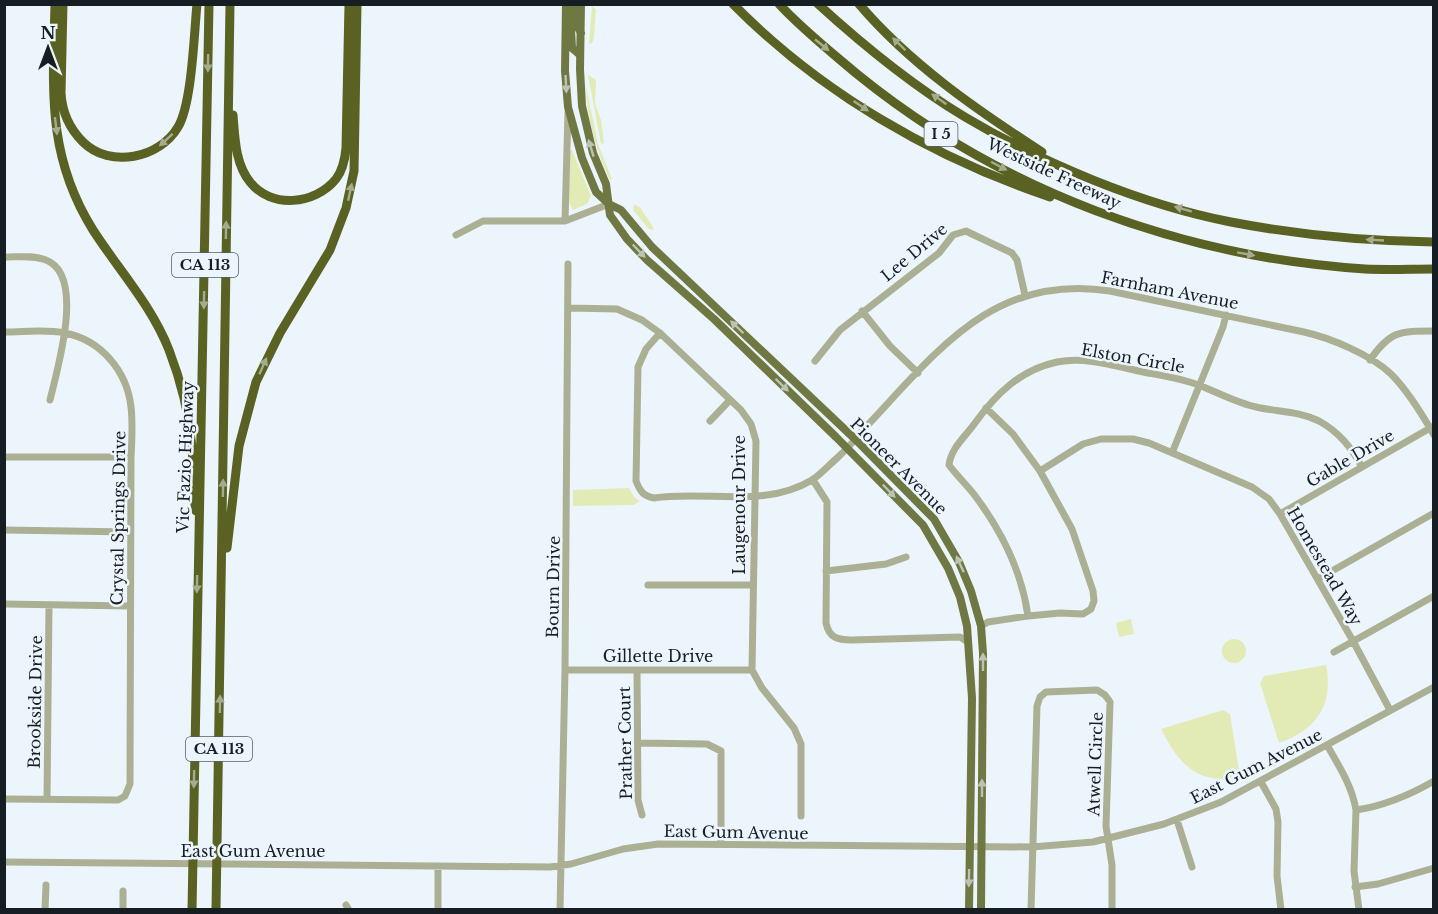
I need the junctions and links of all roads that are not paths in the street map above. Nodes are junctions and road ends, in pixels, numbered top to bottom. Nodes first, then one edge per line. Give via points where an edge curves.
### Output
1 (55, 4) edge
2 (63, 4) edge
3 (197, 4) edge
4 (209, 4) edge
5 (230, 4) edge
6 (349, 4) edge
7 (357, 4) edge
8 (566, 4) edge
9 (573, 4) edge
10 (581, 4) edge
11 (733, 4) edge
12 (779, 4) edge
13 (818, 4) edge
14 (860, 4) edge
15 (566, 21) junction
16 (581, 33) junction
17 (580, 55) junction
18 (228, 74) junction
19 (568, 107) junction
20 (1064, 167) junction
21 (609, 204) junction
22 (565, 221) junction
23 (1128, 224) junction
24 (456, 235) dead end
25 (1434, 242) edge
26 (4, 257) edge
27 (568, 264) dead end
28 (1434, 269) edge
29 (661, 272) junction
30 (1025, 295) junction
31 (569, 308) junction
32 (717, 308) junction
33 (862, 311) junction
34 (1226, 315) junction
35 (1434, 331) edge
36 (4, 332) edge
37 (65, 333) junction
38 (660, 333) junction
39 (1370, 360) junction
40 (815, 361) dead end
41 (918, 373) junction
42 (1200, 385) junction
43 (50, 400) dead end
44 (730, 400) junction
45 (986, 408) junction
46 (710, 421) dead end
47 (1432, 430) edge
48 (856, 440) junction
49 (848, 450) junction
50 (1172, 453) junction
51 (4, 457) edge
52 (130, 458) junction
53 (1362, 467) junction
54 (1040, 471) junction
55 (813, 480) junction
56 (755, 496) junction
57 (1434, 513) edge
58 (1280, 514) junction
59 (198, 525) junction
60 (4, 531) edge
61 (130, 532) junction
62 (906, 557) dead end
63 (826, 570) junction
64 (1318, 579) junction
65 (648, 585) dead end
66 (753, 585) junction
67 (222, 589) junction
68 (1434, 596) edge
69 (4, 604) edge
70 (49, 604) junction
71 (130, 606) junction
72 (1028, 616) junction
73 (981, 626) junction
74 (1353, 641) junction
75 (968, 642) junction
76 (1334, 651) dead end
77 (752, 669) junction
78 (565, 670) junction
79 (637, 670) junction
80 (1434, 687) edge
81 (1390, 710) junction
82 (638, 743) junction
83 (1327, 745) junction
84 (1434, 781) edge
85 (1261, 782) junction
86 (4, 799) edge
87 (47, 799) junction
88 (1356, 810) junction
89 (642, 815) dead end
90 (801, 816) dead end
91 (1177, 820) junction
92 (1108, 838) junction
93 (721, 844) junction
94 (970, 846) junction
95 (982, 847) junction
96 (1032, 847) junction
97 (4, 862) edge
98 (438, 866) junction
99 (561, 866) junction
100 (1192, 867) dead end
101 (1434, 868) edge
102 (46, 885) dead end
103 (1355, 887) junction
104 (123, 891) dead end
105 (45, 909) edge
106 (123, 909) edge
107 (192, 909) edge
108 (216, 909) edge
109 (438, 909) edge
110 (560, 909) edge
111 (969, 909) edge
112 (981, 909) edge
113 (1031, 909) edge
114 (1112, 909) edge
115 (1281, 909) edge
116 (1359, 909) edge

1 -> 59 highway via 53,92 61,159 82,210 156,323 171,355 189,425
3 -> 2 highway via 182,120 159,146 126,157 95,150 84,143 67,121 61,93
4 -> 59 highway, Vic Fazio Highway / CA 113
5 - 18 highway, CA 113
6 - 18 highway via 344,163 336,179 324,190 291,201 275,199 251,183 237,155
67 -> 7 highway via 239,446 249,403 273,346 330,250 351,188
8 - 15 main road, Pioneer Avenue
9 - 16 main road via 573,18
10 - 16 main road, Pioneer Avenue
11 -> 23 highway via 806,68 901,131 1017,186
12 -> 23 highway, Westside Freeway / I 5 via 799,27 893,103 938,132 1020,177
20 -> 13 highway, Westside Freeway / I 5 via 964,117 870,51
20 -> 14 highway via 977,109 916,61
15 - 17 main road via 574,51
15 -> 19 main road, Pioneer Avenue
16 - 17 main road, Pioneer Avenue
21 -> 17 main road, Pioneer Avenue via 585,123
67 -> 18 highway, CA 113
19 - 21 main road, Pioneer Avenue via 596,192
19 - 22 street
25 -> 20 highway, Westside Freeway / I 5 via 1323,236 1228,222 1144,197
21 - 22 street
21 -> 29 main road, Pioneer Avenue via 610,215 627,238
21 - 32 main road, Pioneer Avenue via 621,210 652,247
22 - 24 street via 483,221
23 -> 28 highway, Westside Freeway / I 5 via 1266,258 1367,269
26 - 37 street via 35,257 56,266 68,303
27 - 31 street, Bourn Drive
29 - 32 main road via 671,274 709,310
29 -> 49 main road, Pioneer Avenue
30 - 33 street, Lee Drive via 1012,253 966,231 953,235 939,254
30 - 34 street, Farnham Avenue via 1090,288
30 - 41 street, Farnham Avenue via 977,318
31 - 38 street, Laugenour Drive via 617,309
31 - 78 street, Bourn Drive
48 -> 32 main road, Pioneer Avenue
33 - 40 street, Lee Drive via 840,330
33 - 41 street
34 - 39 street, Farnham Avenue via 1323,336
34 - 42 street
35 - 39 street via 1394,334
36 - 37 street, Crystal Springs Drive
37 - 43 street
37 - 52 street, Crystal Springs Drive via 108,355 126,384 133,424
38 - 44 street, Laugenour Drive
38 - 56 street, Farnham Avenue via 641,358 637,377 639,490 645,496
39 - 47 street, Farnham Avenue via 1391,374
41 - 48 street, Farnham Avenue
42 - 45 street, Elston Circle via 1084,360 1060,362 1025,373
42 - 50 street
42 - 53 street, Elston Circle via 1256,407 1318,421 1337,433
44 - 46 street
44 - 56 street, Laugenour Drive via 753,429
45 - 54 street via 1013,434
45 - 72 street, Elston Circle via 950,455 949,465 997,528 1011,557
47 - 53 street, Gable Drive
48 - 49 street, Farnham Avenue
73 -> 48 main road, Pioneer Avenue via 959,562 934,519
49 - 55 street, Farnham Avenue
49 -> 75 main road, Pioneer Avenue via 923,525 960,597
50 - 54 street, Homestead Way via 1133,439 1101,439 1083,444
50 - 58 street, Homestead Way via 1252,488 1269,499
51 - 52 street
52 - 61 street, Crystal Springs Drive
53 - 58 street, Gable Drive
54 - 72 street via 1072,529 1094,601 1083,614
55 - 56 street, Farnham Avenue via 786,492
55 - 63 street via 827,502
56 - 66 street, Laugenour Drive
57 - 64 street
58 - 64 street, Homestead Way
59 -> 107 highway, Vic Fazio Highway / CA 113
60 - 61 street
61 - 71 street, Crystal Springs Drive
62 - 63 street via 886,564
63 - 75 street via 826,623 833,637 960,637
64 - 74 street, Homestead Way
65 - 66 street
66 - 77 street, Laugenour Drive
108 -> 67 highway, CA 113
68 - 74 street
69 - 70 street
70 - 71 street
70 - 87 street, Brookside Drive
71 - 87 street, Crystal Springs Drive via 130,784 125,796 109,801
72 - 73 street
95 -> 73 main road, Pioneer Avenue
74 - 76 street
74 - 81 street, Homestead Way
75 - 94 main road, Pioneer Avenue via 972,698
77 - 79 street, Gillette Drive
77 - 90 street via 801,744
78 - 79 street, Gillette Drive
78 - 99 street, Bourn Drive
79 - 82 street, Prather Court
80 - 81 street, East Gum Avenue
81 - 83 street, East Gum Avenue
82 - 89 street, Prather Court via 638,800
82 - 93 street via 707,744 721,751
83 - 85 street, East Gum Avenue
83 - 88 street via 1349,785
84 - 88 street via 1396,800
85 - 91 street, East Gum Avenue
85 - 115 street via 1278,822
86 - 87 street
88 - 103 street
91 - 92 street, East Gum Avenue
91 - 100 street
92 - 96 street, East Gum Avenue
92 - 96 street, Atwell Circle via 1110,702 1097,690 1046,692 1037,706
92 - 114 street
93 - 94 street, East Gum Avenue
93 - 99 street, East Gum Avenue via 644,845
94 - 95 street, East Gum Avenue
94 -> 111 main road, Pioneer Avenue
95 - 96 street, East Gum Avenue
95 - 112 main road, Pioneer Avenue
96 - 113 street
97 - 98 street, East Gum Avenue
98 - 99 street, East Gum Avenue
98 - 109 street
99 - 110 street, Bourn Drive
101 - 103 street
102 - 105 street
103 - 116 street
104 - 106 street

